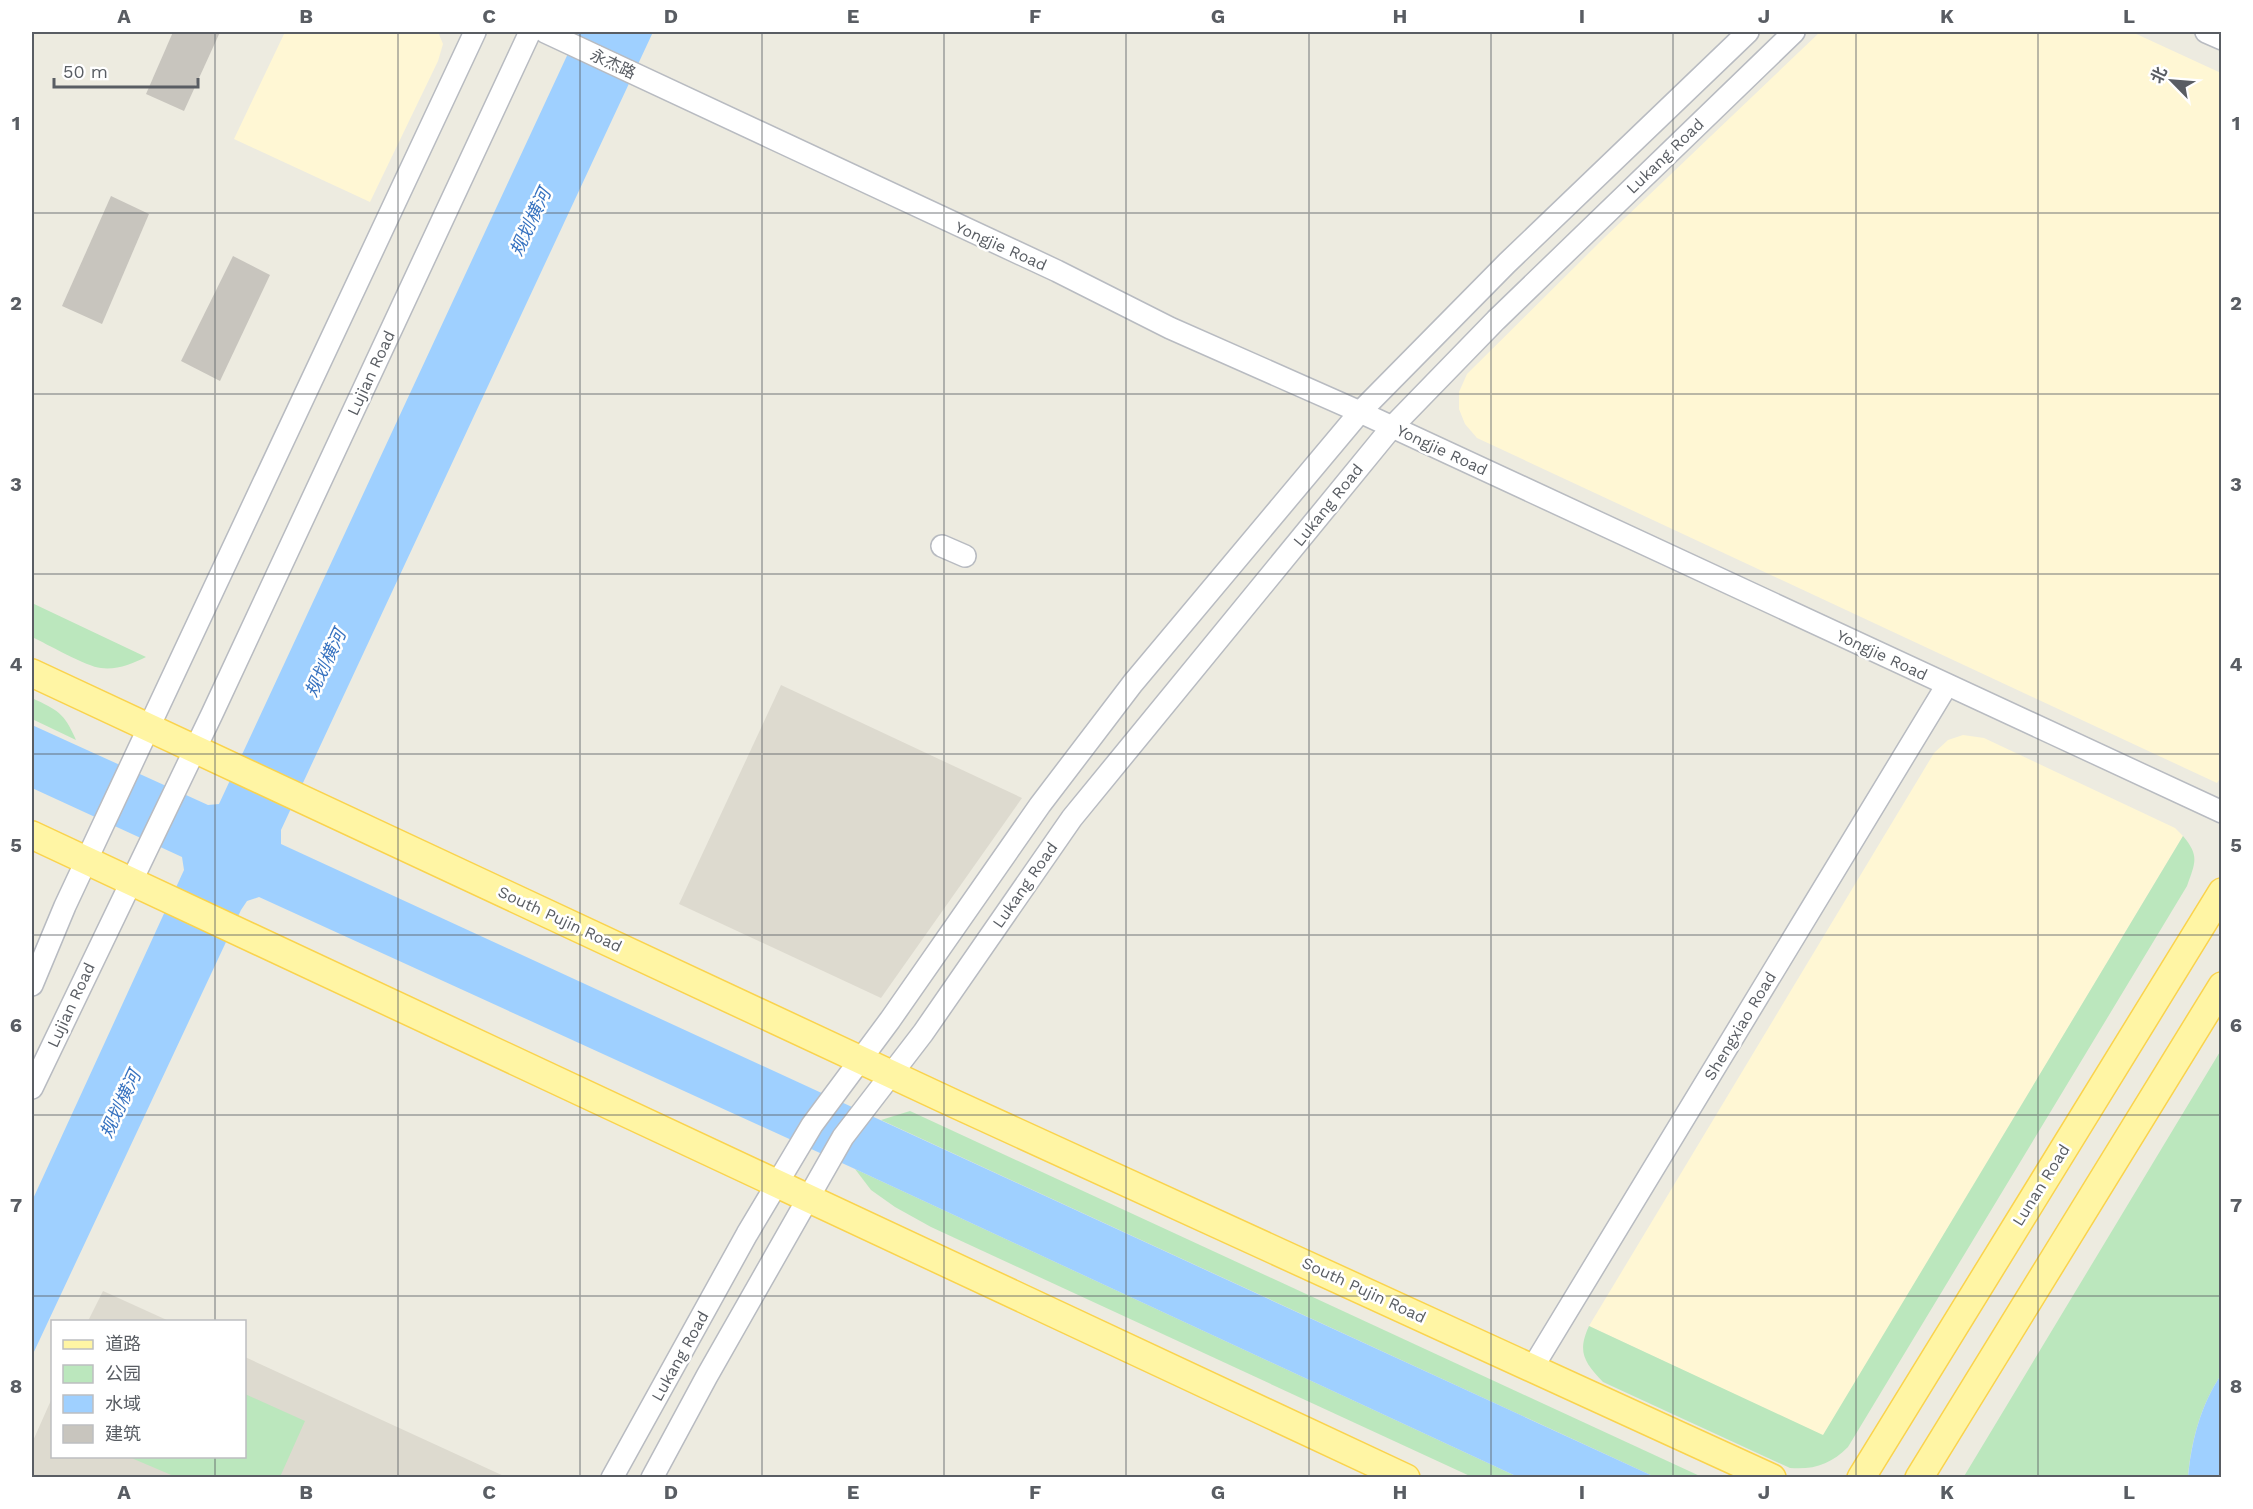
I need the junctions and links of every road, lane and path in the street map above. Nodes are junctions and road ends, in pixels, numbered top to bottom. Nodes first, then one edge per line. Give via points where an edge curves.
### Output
1 (476, 32) edge
2 (530, 32) edge
3 (1748, 32) edge
4 (1794, 32) edge
5 (2206, 32) edge
6 (554, 36) edge
7 (2222, 39) edge
8 (663, 87) joint
9 (1360, 412) junction
10 (1392, 427) junction
11 (942, 546) dead end
12 (965, 556) dead end
13 (32, 673) edge
14 (1947, 685) junction
15 (149, 727) junction
16 (195, 749) junction
17 (2222, 813) edge
18 (32, 835) edge
19 (87, 860) junction
20 (130, 880) junction
21 (2222, 892) edge
22 (32, 985) edge
23 (2222, 986) edge
24 (860, 1060) junction
25 (891, 1074) junction
26 (32, 1088) edge
27 (778, 1182) junction
28 (809, 1197) junction
29 (1533, 1367) junction
30 (612, 1478) edge
31 (652, 1478) edge
32 (1406, 1478) edge
33 (1772, 1478) edge
34 (1861, 1478) edge
35 (1919, 1478) edge

1 - 15 street
2 - 16 street, Lujian Road
3 - 9 street, Lukang Road via 1507,263
4 - 10 street, Lukang Road via 1496,320
5 - 7 street
6 - 8 street, 永杰路
8 - 9 street, Yongjie Road via 1170,328
9 - 10 street, Yongjie Road
9 - 24 street, Lukang Road via 1133,683 1040,805
10 - 14 street, Yongjie Road
10 - 25 street, Lukang Road via 1072,818
11 - 12 street
13 - 15 main road, South Pujin Road
14 - 17 street, Yongjie Road
14 - 29 street, Shengxiao Road
15 - 16 main road, South Pujin Road
15 - 19 street
16 - 20 street, Lujian Road
16 - 24 main road, South Pujin Road
18 - 19 main road
19 - 20 main road
19 - 22 street
20 - 26 street, Lujian Road
20 - 27 main road
21 - 34 main road, Lunan Road
23 - 35 main road
24 - 25 main road, South Pujin Road
24 - 27 street, Lukang Road via 812,1125
25 - 28 street, Lukang Road via 843,1137
25 - 29 main road, South Pujin Road
27 - 28 main road
27 - 30 street, Lukang Road
28 - 31 street, Lukang Road
28 - 32 main road
29 - 33 main road, South Pujin Road

